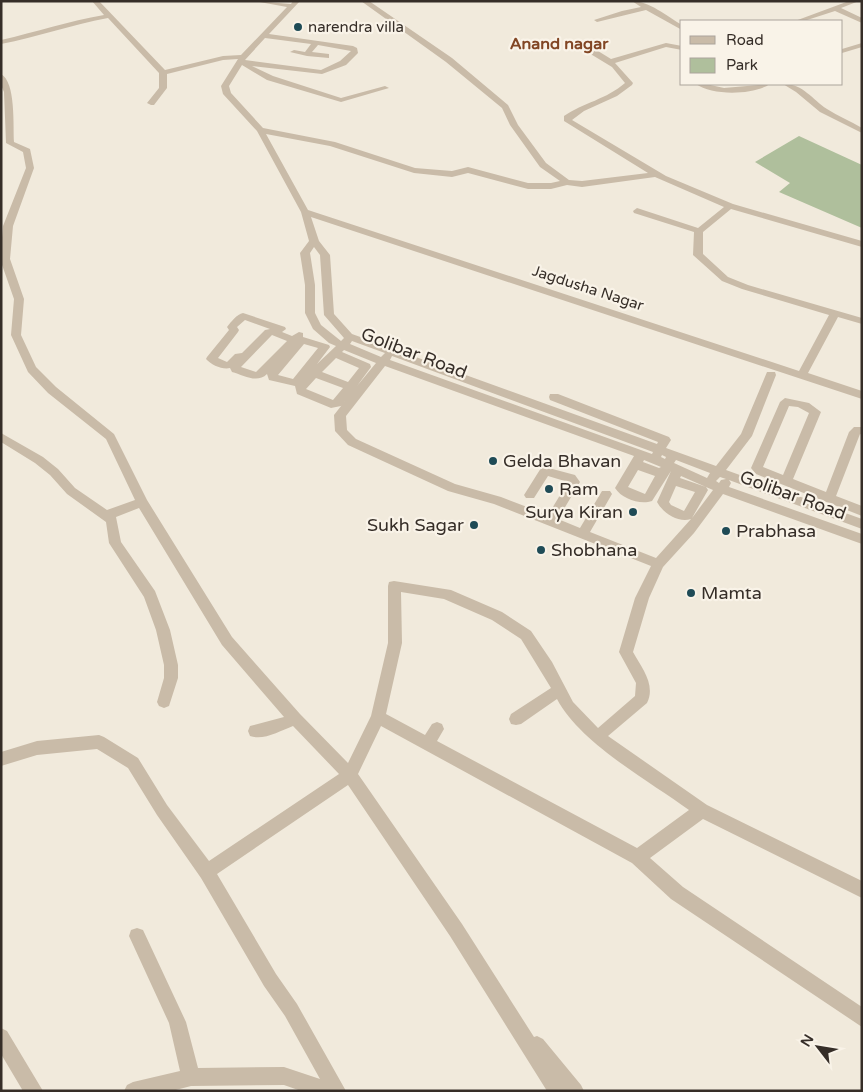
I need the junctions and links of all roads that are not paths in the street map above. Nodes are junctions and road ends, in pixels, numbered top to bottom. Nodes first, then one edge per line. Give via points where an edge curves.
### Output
1 (95, 1) edge
2 (257, 1) edge
3 (357, 1) edge
4 (364, 1) edge
5 (636, 1) edge
6 (856, 1) edge
7 (295, 4) edge
8 (648, 8) junction
9 (836, 8) junction
10 (109, 16) junction
11 (597, 20) dead end
12 (801, 20) edge
13 (862, 21) edge
14 (862, 26) edge
15 (680, 27) edge
16 (853, 30) dead end
17 (264, 36) junction
18 (853, 39) dead end
19 (1, 42) edge
20 (316, 43) junction
21 (582, 44) dead end
22 (862, 44) edge
23 (680, 48) edge
24 (843, 51) edge
25 (294, 52) dead end
26 (307, 54) junction
27 (326, 56) dead end
28 (242, 61) junction
29 (610, 62) junction
30 (462, 70) junction
31 (452, 72) junction
32 (163, 73) junction
33 (1, 76) edge
34 (703, 85) edge
35 (761, 85) edge
36 (789, 85) edge
37 (385, 88) dead end
38 (151, 103) dead end
39 (507, 112) junction
40 (260, 130) junction
41 (862, 131) edge
42 (657, 174) junction
43 (567, 182) junction
44 (730, 206) junction
45 (636, 211) dead end
46 (305, 212) junction
47 (699, 231) junction
48 (314, 241) junction
49 (862, 244) edge
50 (310, 285) junction
51 (328, 287) junction
52 (836, 312) junction
53 (862, 321) edge
54 (266, 327) junction
55 (297, 338) junction
56 (337, 343) junction
57 (386, 356) junction
58 (314, 373) junction
59 (771, 375) dead end
60 (802, 375) junction
61 (355, 389) junction
62 (862, 395) edge
63 (554, 397) dead end
64 (862, 431) edge
65 (606, 436) junction
66 (1, 437) edge
67 (656, 455) junction
68 (638, 459) junction
69 (671, 469) junction
70 (716, 472) junction
71 (729, 477) junction
72 (786, 481) junction
73 (715, 485) junction
74 (606, 494) dead end
75 (530, 495) dead end
76 (829, 499) junction
77 (142, 502) junction
78 (862, 511) edge
79 (105, 516) junction
80 (551, 521) junction
81 (862, 524) edge
82 (583, 533) junction
83 (862, 539) edge
84 (658, 564) junction
85 (559, 690) junction
86 (164, 702) dead end
87 (295, 718) junction
88 (378, 718) junction
89 (516, 719) dead end
90 (437, 729) dead end
91 (255, 731) dead end
92 (597, 737) junction
93 (427, 744) junction
94 (1, 760) edge
95 (350, 775) junction
96 (702, 810) junction
97 (638, 857) junction
98 (207, 872) junction
99 (862, 890) edge
100 (137, 936) dead end
101 (513, 1018) junction
102 (862, 1018) edge
103 (1, 1037) edge
104 (191, 1077) junction
105 (34, 1091) edge
106 (133, 1091) edge
107 (330, 1091) edge
108 (337, 1091) edge
109 (558, 1091) edge
110 (575, 1091) edge

1 - 10 street
2 - 7 street
3 - 31 street
4 - 30 street
5 - 8 street
6 - 9 street
7 - 17 street
8 - 11 street
8 - 15 street
9 - 12 street
9 - 13 street
10 - 19 street
10 - 32 street
14 - 16 street
17 - 20 street
17 - 28 street
18 - 22 street
20 - 26 street
20 - 28 street via 355,50 343,63 322,72
21 - 29 street
22 - 24 street
23 - 29 street via 666,45
25 - 26 street
26 - 27 street
28 - 32 street via 223,58
28 - 37 street via 270,78 341,100
28 - 40 street via 225,86 227,94
29 - 42 street via 629,83 605,101 573,113 568,121
30 - 31 street
30 - 39 street
31 - 39 street via 498,109
32 - 38 street via 163,88
33 - 77 street via 8,92 10,143 27,151 30,168 8,226 5,259 19,299 16,335 32,369 52,390 110,437
34 - 35 street via 730,91
36 - 41 street via 828,114
39 - 43 street via 543,165
40 - 43 street via 332,144 414,170 452,174 468,170 528,186
40 - 46 street
42 - 43 street via 582,184
42 - 44 street
44 - 47 street
44 - 49 street
45 - 47 street
46 - 48 street
46 - 60 street, Jagdusha Nagar
47 - 52 street via 698,255 725,279
48 - 50 street, Golibar Road via 305,253
48 - 51 street via 324,255
50 - 51 street
50 - 56 street, Golibar Road via 310,313 317,327
51 - 56 street via 329,315
52 - 53 street
52 - 60 street
54 - 54 street via 230,366 211,358 234,330 232,327 243,317
54 - 55 street
55 - 55 street via 260,376 236,369 235,366 269,332
55 - 56 street
56 - 56 street via 301,341 272,374 297,382
56 - 57 street, Golibar Road
56 - 58 street
56 - 61 street via 366,366
57 - 61 street
57 - 65 street, Golibar Road
58 - 61 street
58 - 61 street via 300,387 301,391 334,404
59 - 70 street via 746,436
60 - 62 street, Jagdusha Nagar
61 - 80 street via 340,415 341,431 352,442 452,488 497,500
63 - 67 street via 665,440
64 - 76 street via 855,432
65 - 67 street
65 - 68 street, Golibar Road
66 - 79 street via 39,460 71,491
67 - 68 street, Golibar Road
67 - 69 street
68 - 69 street
68 - 69 street via 621,488 644,499
69 - 70 street
69 - 73 street, Golibar Road
70 - 71 street
70 - 73 street
71 - 73 street
71 - 81 street
72 - 72 street via 757,468 786,402 791,402 815,412
72 - 76 street
73 - 83 street, Golibar Road
73 - 84 street via 678,544
74 - 82 street
75 - 80 street via 545,471 574,482
76 - 78 street
77 - 79 street
77 - 87 street via 227,641
79 - 86 street via 112,520 115,543 150,596 163,630 171,665
80 - 82 street
82 - 84 street
84 - 92 street via 642,598 626,652 643,683 642,699
85 - 88 street via 526,635 497,616 446,594 394,586 395,643
85 - 89 street
85 - 92 street via 568,706
87 - 91 street
87 - 95 street
88 - 93 street
88 - 95 street
90 - 93 street
92 - 96 street
93 - 97 street
94 - 98 street via 37,748 99,742 133,763
95 - 98 street
95 - 101 street
96 - 97 street
96 - 99 street
97 - 102 street via 677,893
98 - 108 street
100 - 104 street via 177,1022
101 - 109 street
101 - 110 street
103 - 105 street
104 - 106 street
104 - 107 street via 284,1076

